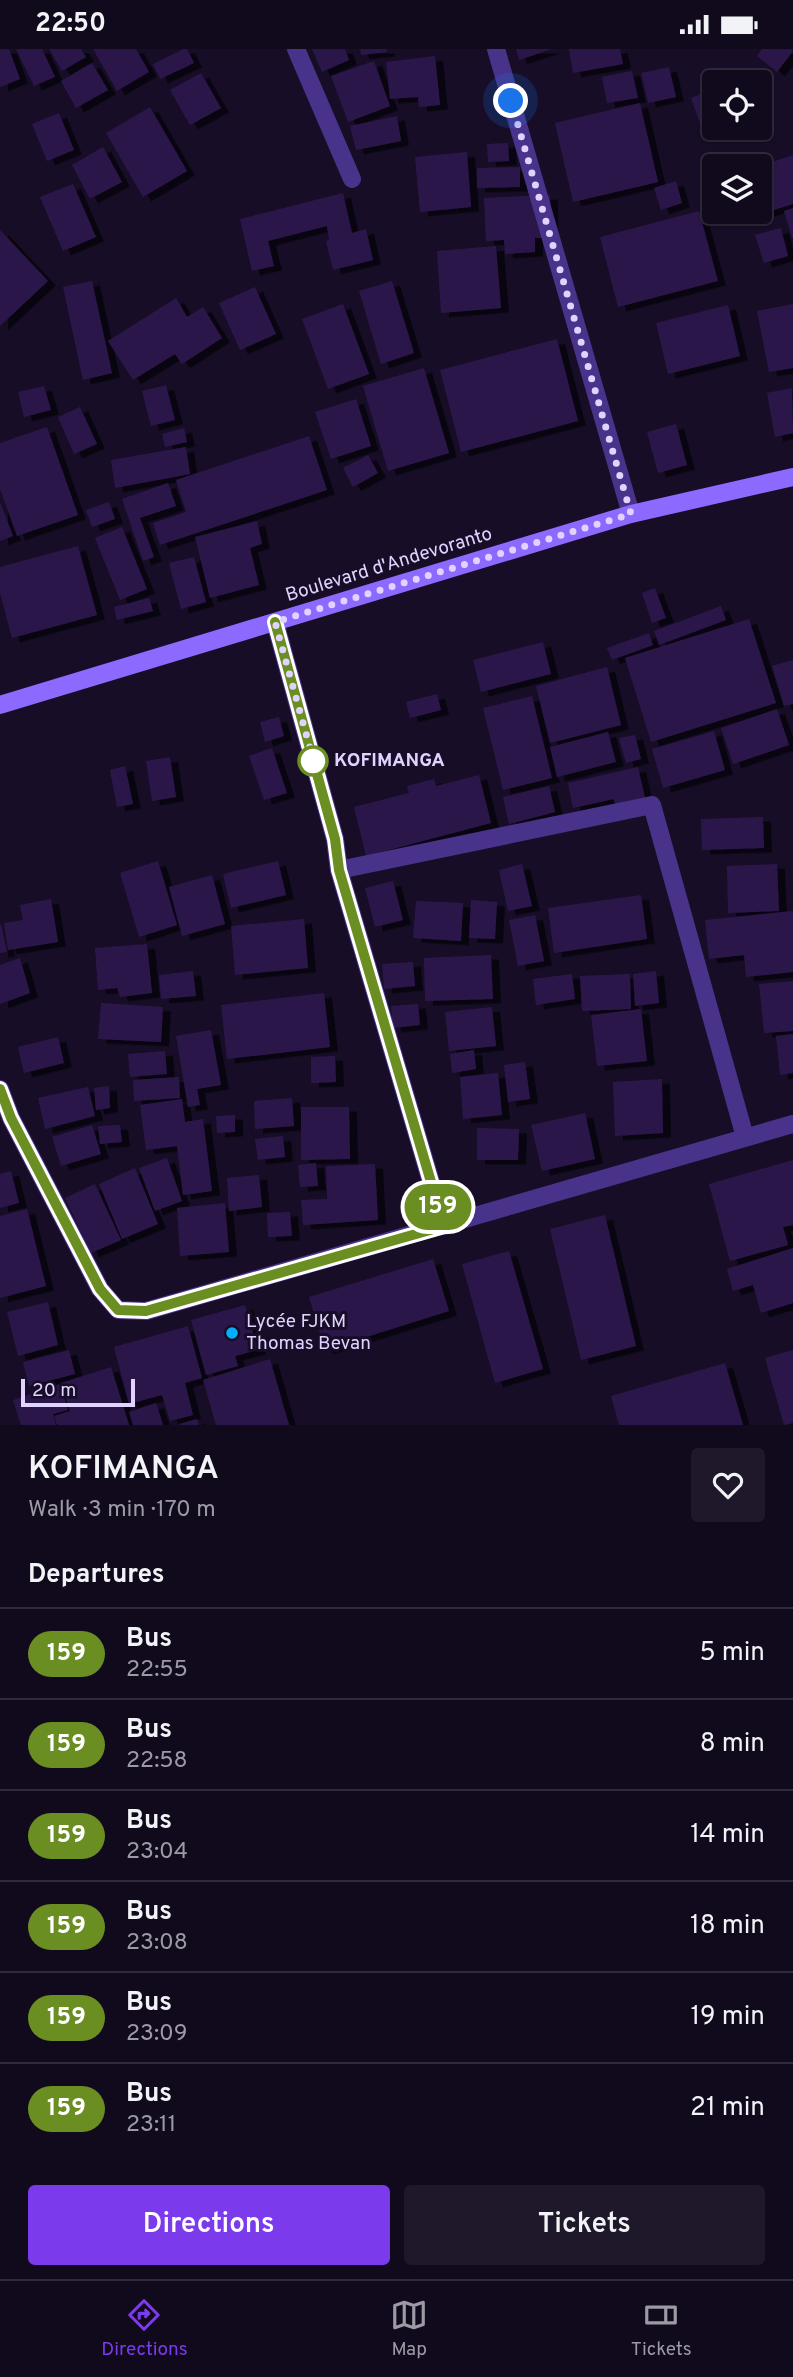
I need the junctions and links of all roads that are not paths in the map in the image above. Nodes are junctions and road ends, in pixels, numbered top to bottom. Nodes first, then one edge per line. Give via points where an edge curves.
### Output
1 (296, 49) edge
2 (496, 49) edge
3 (352, 180) dead end
4 (793, 477) edge
5 (631, 514) junction
6 (275, 622) junction
7 (0, 705) edge
8 (339, 870) junction
9 (0, 1089) edge
10 (6, 1120) edge
11 (793, 1124) edge
12 (745, 1137) junction
13 (444, 1226) junction

1 - 3 street
2 - 5 street
4 - 5 main road, Boulevard d'Andevoranto
5 - 6 main road, Boulevard d'Andevoranto
6 - 7 main road, Boulevard d'Andevoranto
6 - 8 street via 335,839
8 - 12 street via 652,805
8 - 13 street
9 - 10 street
10 - 13 street via 100,1289 118,1310 146,1311
11 - 12 street
12 - 13 street

